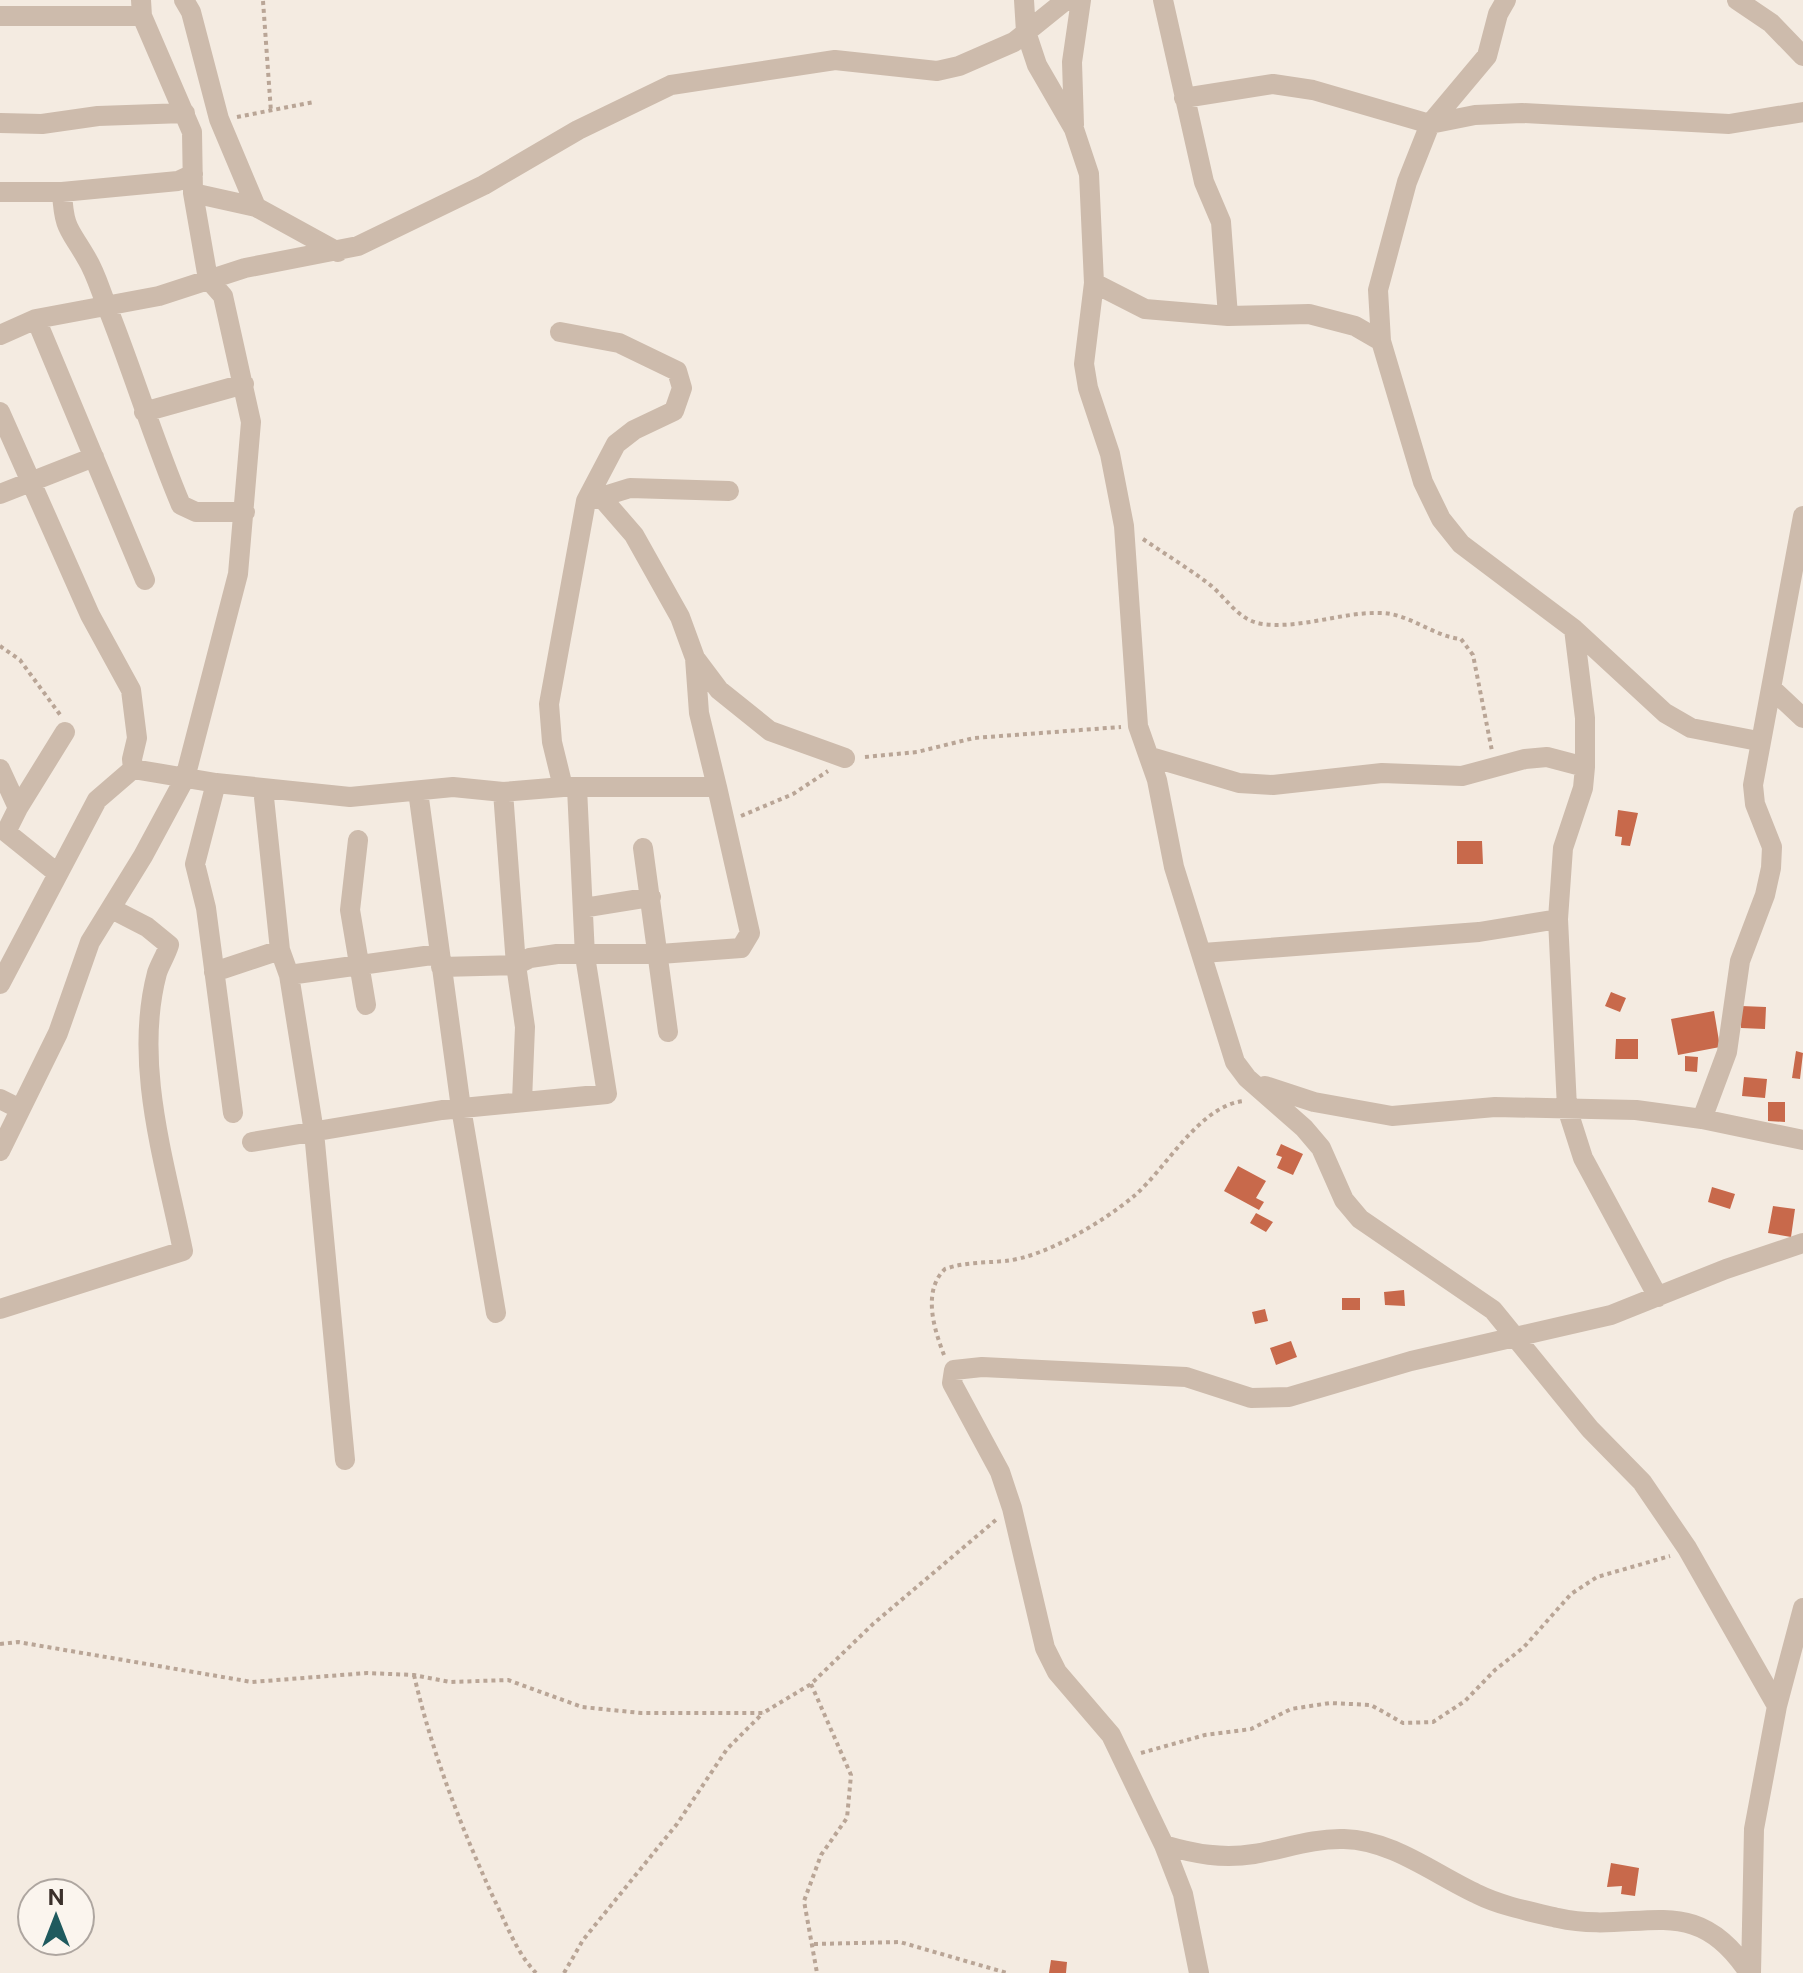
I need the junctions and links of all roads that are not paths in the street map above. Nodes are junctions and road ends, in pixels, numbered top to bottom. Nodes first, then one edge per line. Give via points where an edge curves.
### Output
1 (184, 0) edge
2 (1024, 0) edge
3 (1066, 0) edge
4 (1081, 0) edge
5 (1163, 0) edge
6 (1506, 0) edge
7 (1737, 0) edge
8 (142, 8) edge
9 (0, 16) edge
10 (1026, 32) junction
11 (1803, 56) edge
12 (1184, 98) junction
13 (1803, 112) edge
14 (185, 113) junction
15 (0, 123) edge
16 (1430, 124) junction
17 (1074, 129) junction
18 (193, 184) junction
19 (0, 192) edge
20 (62, 192) junction
21 (256, 207) junction
22 (338, 252) junction
23 (208, 279) junction
24 (1094, 283) junction
25 (107, 306) junction
26 (1228, 316) junction
27 (36, 319) junction
28 (560, 332) dead end
29 (0, 335) edge
30 (1381, 341) junction
31 (244, 384) junction
32 (0, 412) edge
33 (144, 412) junction
34 (94, 457) junction
35 (28, 482) junction
36 (729, 491) dead end
37 (0, 494) edge
38 (594, 499) junction
39 (245, 512) junction
40 (1803, 516) edge
41 (145, 580) dead end
42 (1574, 629) junction
43 (695, 658) junction
44 (1771, 688) junction
45 (1803, 718) edge
46 (65, 732) road end
47 (1758, 741) junction
48 (1151, 757) junction
49 (845, 758) road end
50 (1585, 767) junction
51 (0, 769) edge
52 (133, 769) junction
53 (185, 778) junction
54 (216, 783) junction
55 (717, 787) junction
56 (263, 788) junction
57 (570, 788) junction
58 (418, 791) junction
59 (503, 792) junction
60 (18, 808) junction
61 (3, 837) edge
62 (358, 840) dead end
63 (643, 848) dead end
64 (57, 873) junction
65 (651, 897) junction
66 (583, 908) junction
67 (112, 909) junction
68 (1558, 919) junction
69 (280, 950) junction
70 (1203, 953) junction
71 (660, 954) junction
72 (585, 956) junction
73 (440, 961) junction
74 (359, 965) junction
75 (516, 965) junction
76 (214, 972) junction
77 (289, 975) junction
78 (0, 984) edge
79 (366, 1005) dead end
80 (668, 1032) dead end
81 (1247, 1078) junction
82 (0, 1099) edge
83 (522, 1101) junction
84 (461, 1108) junction
85 (1567, 1108) junction
86 (20, 1109) junction
87 (233, 1113) dead end
88 (1702, 1119) junction
89 (314, 1132) junction
90 (1803, 1140) edge
91 (252, 1142) dead end
92 (0, 1151) edge
93 (1803, 1243) edge
94 (1658, 1297) junction
95 (0, 1309) edge
96 (496, 1313) dead end
97 (1519, 1338) junction
98 (345, 1460) dead end
99 (1803, 1608) edge
100 (1777, 1706) junction
101 (1164, 1845) junction
102 (1199, 1973) edge
103 (1750, 1973) edge

1 - 21 street via 219,119
2 - 10 street
3 - 10 street
4 - 17 street via 1072,62
5 - 12 street
6 - 16 street via 1487,56
7 - 11 street via 1771,23
8 - 9 street
8 - 14 street
10 - 17 street via 1037,65
10 - 22 street via 985,56 937,71 835,60 671,85 578,130 484,185
12 - 16 street via 1273,84 1313,90
12 - 26 street via 1204,182 1221,222
13 - 16 street via 1729,124 1522,113
14 - 15 street
14 - 18 street via 192,132
16 - 30 street via 1407,182 1378,290
17 - 24 street via 1089,174
18 - 20 street
18 - 21 street
18 - 23 street
19 - 20 street
20 - 25 street via 71,239 87,258
21 - 22 street
22 - 23 street
23 - 25 street
23 - 31 street via 223,296
24 - 26 street via 1145,309
24 - 48 street via 1084,364 1124,526 1138,726
25 - 27 street
25 - 33 street
26 - 30 street via 1309,314 1355,326
27 - 29 street
27 - 34 street
28 - 38 street via 619,343 677,371 682,388 674,411 616,444
30 - 42 street via 1423,482 1441,519 1461,544
31 - 33 street
31 - 39 street via 251,451
32 - 35 street
33 - 39 street via 181,505 196,512
34 - 35 street
34 - 41 street
35 - 37 street
35 - 52 street via 131,690 137,738
36 - 38 street via 630,488
38 - 43 street via 634,535 680,617
38 - 57 street via 549,704 552,742
39 - 53 street via 238,574
40 - 44 street
42 - 47 street via 1665,713 1691,728
42 - 50 street
43 - 49 street via 719,690 755,723
43 - 55 street via 699,713
44 - 45 street
44 - 47 street
46 - 60 street
47 - 88 street via 1753,785 1772,847 1771,868 1740,961 1727,1052
48 - 50 street via 1259,785 1382,773 1462,776 1547,757
48 - 70 street via 1174,867
50 - 68 street via 1563,848
51 - 60 street
52 - 53 street
52 - 64 street via 97,800
53 - 54 street
53 - 67 street
54 - 56 street
54 - 76 street via 195,864
55 - 57 street
55 - 71 street via 748,941 741,948
56 - 58 street via 350,797
56 - 69 street
57 - 59 street
57 - 66 street
58 - 59 street via 453,787
58 - 73 street
59 - 75 street
60 - 61 street
61 - 64 street
62 - 74 street via 350,910
63 - 65 street
64 - 78 street
65 - 66 street
65 - 71 street
66 - 72 street
67 - 86 street via 90,942 58,1033
67 - 95 street via 169,945 157,972 148,1036 150,1088 183,1251
68 - 70 street via 1479,932
68 - 85 street
69 - 76 street
69 - 77 street
70 - 81 street via 1227,1046
71 - 72 street
71 - 80 street
72 - 75 street via 557,954
72 - 83 street via 607,1094
73 - 74 street
73 - 75 street
73 - 84 street
74 - 77 street
74 - 79 street
75 - 83 street via 525,1027
76 - 87 street
77 - 89 street
81 - 85 street via 1284,1094 1392,1116 1495,1107
81 - 97 street via 1321,1148 1344,1200 1360,1219 1462,1285
82 - 86 street
83 - 84 street
84 - 89 street
84 - 96 street
85 - 88 street
85 - 94 street via 1583,1158
86 - 92 street
88 - 90 street
89 - 91 street
89 - 98 street
93 - 94 street
94 - 97 street
97 - 100 street via 1590,1429 1642,1482 1687,1548
97 - 101 street via 1411,1361 1289,1397 1251,1398 1186,1377 982,1367 960,1367 951,1376 1000,1472 1045,1648 1057,1672 1111,1735
99 - 100 street
100 - 103 street via 1754,1829
101 - 102 street via 1183,1894
101 - 103 street via 1230,1856 1308,1841 1372,1842 1481,1896 1525,1909 1582,1923 1666,1919 1706,1928

